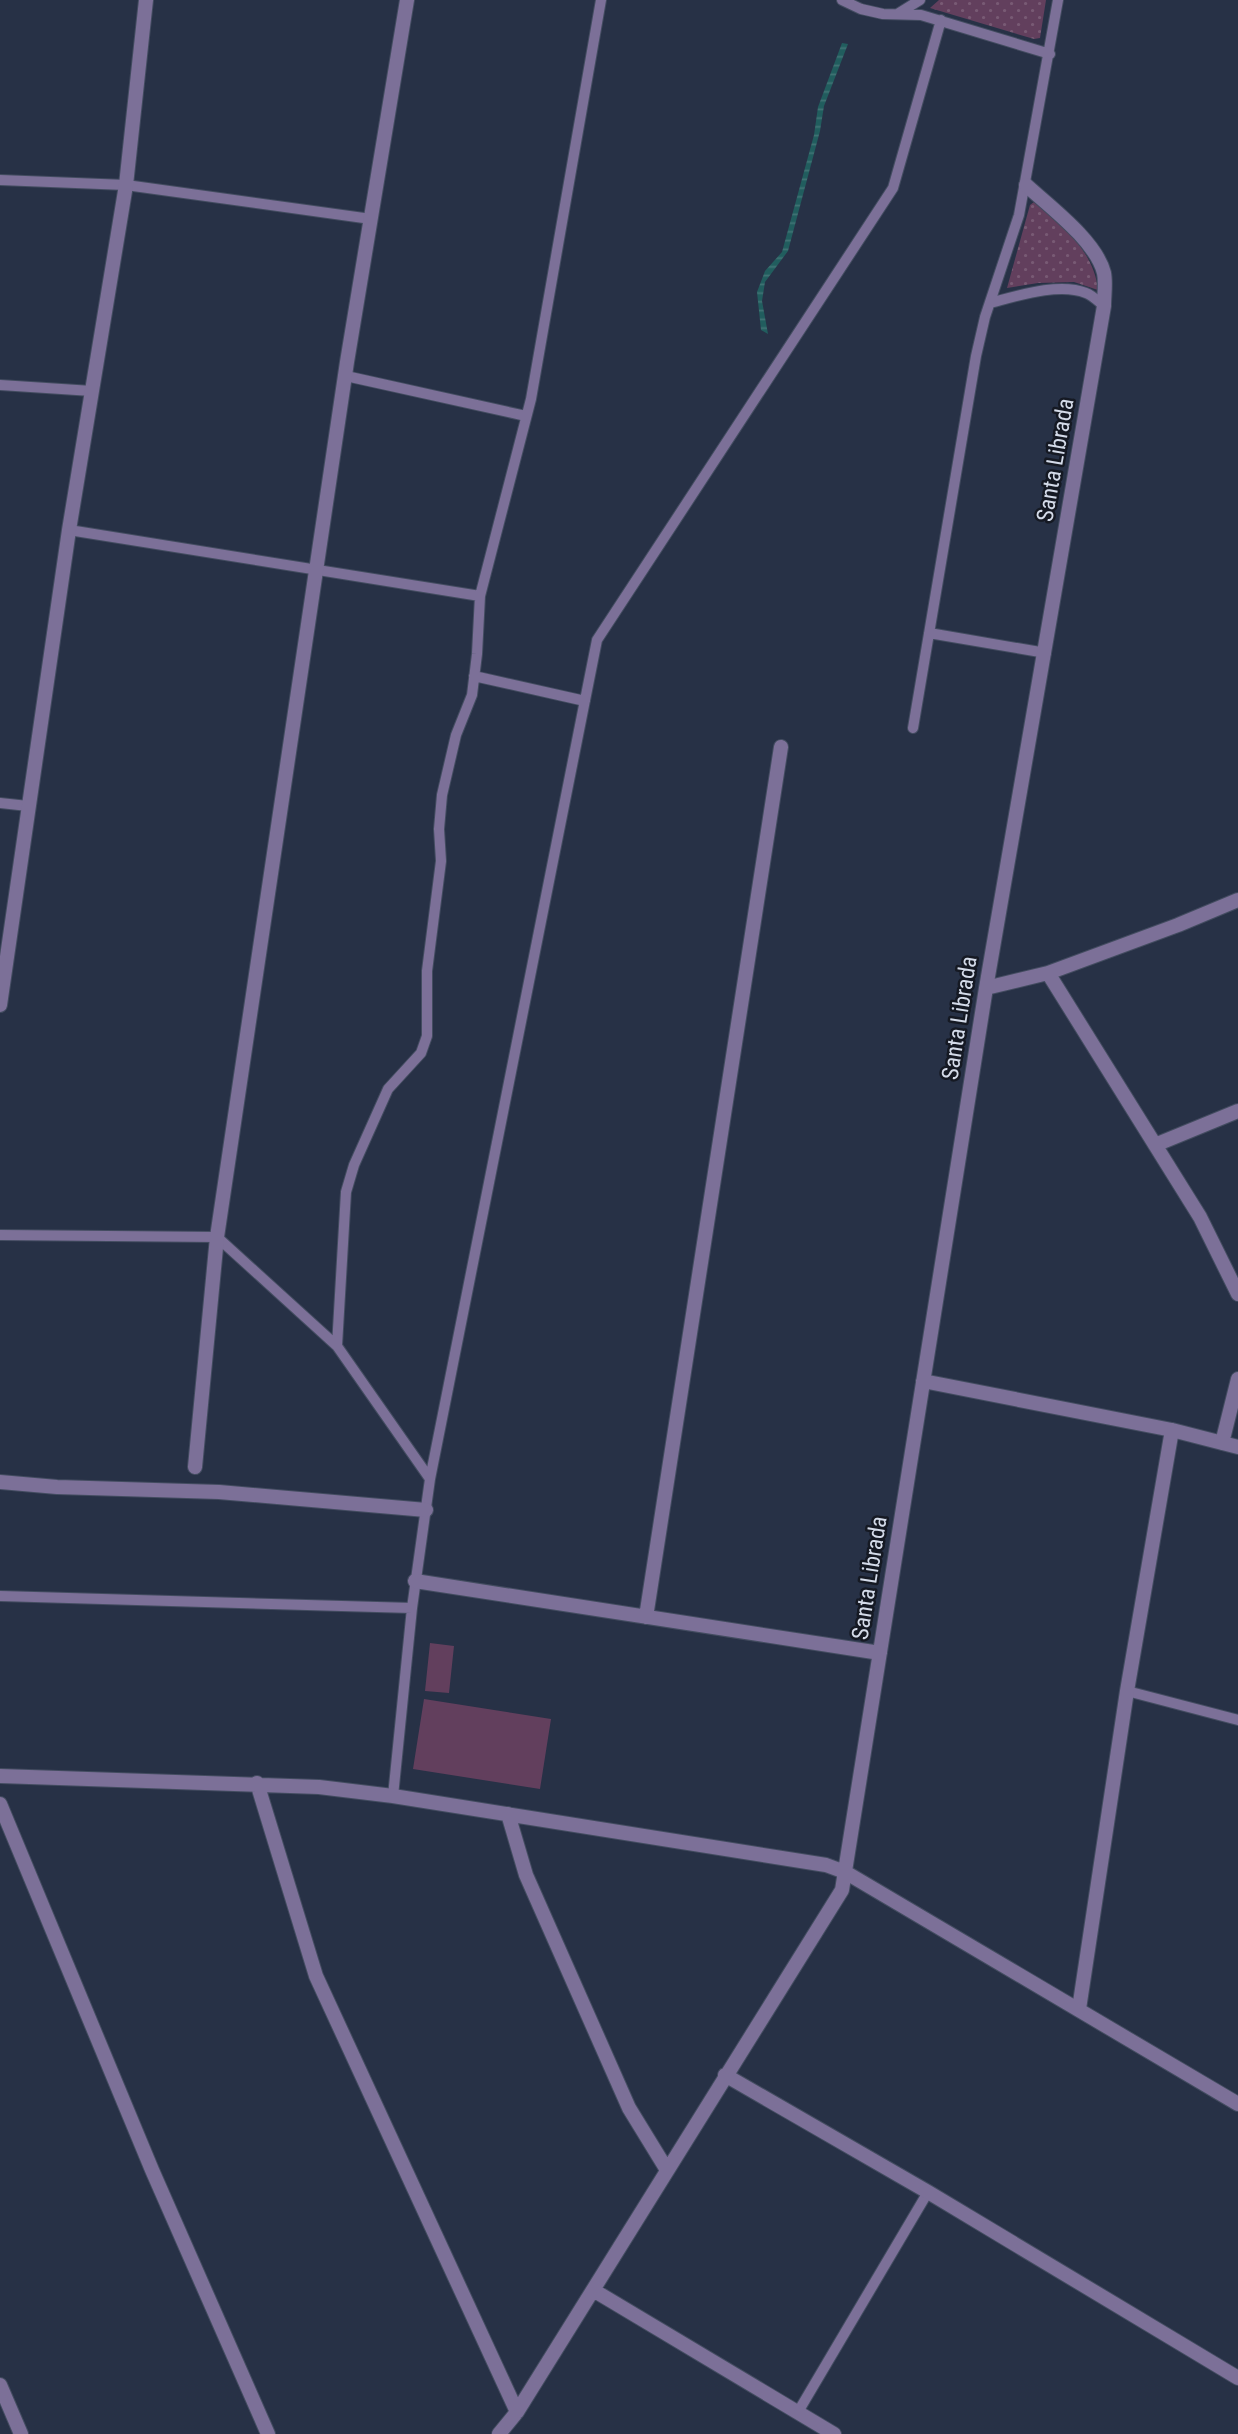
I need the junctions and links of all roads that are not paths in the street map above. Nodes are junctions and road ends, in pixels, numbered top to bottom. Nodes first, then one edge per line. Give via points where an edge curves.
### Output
1 (146, 0) edge
2 (407, 0) edge
3 (601, 0) edge
4 (842, 0) edge
5 (920, 0) edge
6 (1058, 0) edge
7 (899, 13) junction
8 (942, 20) junction
9 (1050, 54) junction
10 (0, 180) edge
11 (126, 185) junction
12 (1026, 185) junction
13 (370, 219) junction
14 (990, 303) junction
15 (1104, 306) junction
16 (346, 376) junction
17 (0, 385) edge
18 (92, 391) junction
19 (526, 416) junction
20 (69, 530) junction
21 (317, 570) junction
22 (480, 596) junction
23 (929, 633) junction
24 (1046, 653) junction
25 (474, 676) junction
26 (585, 701) junction
27 (913, 728) dead end
28 (781, 747) dead end
29 (0, 803) edge
30 (28, 806) junction
31 (1238, 900) edge
32 (1048, 973) junction
33 (986, 988) junction
34 (0, 1005) edge
35 (1238, 1111) edge
36 (1155, 1145) junction
37 (0, 1236) edge
38 (217, 1237) junction
39 (1238, 1294) edge
40 (337, 1346) junction
41 (1238, 1379) edge
42 (923, 1381) junction
43 (1172, 1430) junction
44 (1222, 1443) junction
45 (1238, 1447) edge
46 (195, 1467) dead end
47 (430, 1479) junction
48 (0, 1482) edge
49 (426, 1510) junction
50 (415, 1581) junction
51 (0, 1596) edge
52 (412, 1608) junction
53 (646, 1617) junction
54 (880, 1653) junction
55 (1127, 1691) junction
56 (1238, 1720) edge
57 (0, 1776) edge
58 (257, 1783) junction
59 (393, 1796) junction
60 (0, 1804) edge
61 (508, 1814) junction
62 (845, 1872) junction
63 (1079, 2010) junction
64 (725, 2075) junction
65 (1238, 2104) edge
66 (667, 2170) junction
67 (928, 2192) junction
68 (593, 2290) junction
69 (1238, 2378) edge
70 (0, 2385) edge
71 (517, 2412) junction
72 (798, 2412) junction
73 (21, 2434) edge
74 (268, 2434) edge
75 (499, 2434) edge
76 (834, 2434) edge

1 - 11 street
2 - 13 street
3 - 19 lane
4 - 7 lane via 861,9
5 - 7 lane
6 - 9 lane
7 - 8 lane
8 - 9 lane
8 - 26 lane via 893,188 597,640
9 - 12 lane
10 - 11 lane
11 - 13 lane
11 - 18 street
12 - 14 lane
12 - 15 street, Santa Librada via 1083,239 1098,260 1104,275
13 - 16 street
14 - 15 lane via 1069,289 1087,293
14 - 23 lane via 976,356
15 - 24 street, Santa Librada
16 - 19 lane
16 - 21 street
17 - 18 lane
18 - 20 street
19 - 22 lane
20 - 21 lane
20 - 30 street
21 - 22 lane
21 - 38 street
22 - 25 lane
23 - 24 lane
23 - 27 lane
24 - 33 street, Santa Librada
25 - 26 lane
25 - 40 lane via 439,812 441,862 427,971 426,1036 421,1053 388,1089 346,1192
26 - 47 lane
28 - 53 street
29 - 30 lane
30 - 34 street
31 - 32 street
32 - 33 street
32 - 36 street
33 - 42 street, Santa Librada
35 - 36 street
36 - 39 street via 1200,1217
37 - 38 lane
38 - 40 lane
38 - 46 street
40 - 47 lane
41 - 44 street
42 - 43 street
42 - 54 street, Santa Librada
43 - 44 street
43 - 55 street
44 - 45 street
47 - 49 lane
48 - 49 street via 219,1492
49 - 50 lane
50 - 52 lane
50 - 53 street
51 - 52 lane
52 - 59 lane
53 - 54 street
54 - 62 street, Santa Librada
55 - 56 lane
55 - 63 street
57 - 58 street
58 - 59 street
58 - 71 street via 316,1976
59 - 61 street
60 - 74 street
61 - 62 street via 825,1865
61 - 66 street via 526,1875 629,2108
62 - 63 street
62 - 64 street, Santa Librada via 842,1890
63 - 65 street
64 - 66 street
64 - 67 street
66 - 68 street
67 - 69 street
67 - 72 lane
68 - 71 street
68 - 72 street
70 - 73 street
71 - 75 street
72 - 76 street

